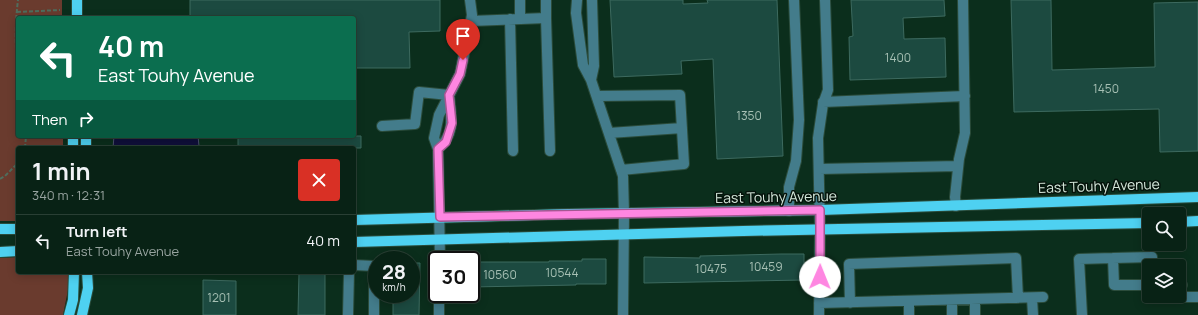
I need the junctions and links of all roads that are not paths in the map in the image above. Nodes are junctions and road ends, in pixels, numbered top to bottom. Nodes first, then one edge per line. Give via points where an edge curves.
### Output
1 (77, 0) edge
2 (470, 0) edge
3 (520, 0) edge
4 (546, 0) edge
5 (577, 0) edge
6 (592, 0) edge
7 (794, 0) edge
8 (825, 0) edge
9 (963, 0) edge
10 (77, 16) edge
11 (546, 18) junction
12 (515, 19) junction
13 (471, 21) junction
14 (591, 80) junction
15 (449, 95) junction
16 (597, 96) junction
17 (964, 96) junction
18 (823, 102) junction
19 (382, 126) dead end
20 (682, 128) junction
21 (609, 133) junction
22 (438, 149) junction
23 (513, 151) dead end
24 (550, 151) dead end
25 (958, 166) junction
26 (819, 169) junction
27 (621, 170) junction
28 (1198, 197) edge
29 (956, 206) junction
30 (820, 210) junction
31 (789, 211) junction
32 (624, 214) junction
33 (440, 217) junction
34 (356, 220) edge
35 (1198, 221) edge
36 (1142, 222) edge
37 (1186, 222) edge
38 (0, 229) edge
39 (16, 229) edge
40 (820, 230) junction
41 (624, 234) junction
42 (440, 240) junction
43 (356, 242) edge
44 (16, 251) edge
45 (440, 251) edge
46 (0, 252) edge
47 (1113, 258) junction
48 (1152, 259) edge
49 (356, 265) edge
50 (74, 274) edge
51 (87, 274) edge
52 (93, 274) edge
53 (349, 274) edge
54 (1142, 285) edge
55 (88, 288) junction
56 (1043, 297) dead end
57 (1186, 297) edge
58 (1198, 297) edge
59 (1018, 298) junction
60 (1032, 298) junction
61 (952, 300) junction
62 (975, 300) junction
63 (909, 301) junction
64 (439, 303) edge
65 (819, 303) junction
66 (850, 303) junction
67 (70, 315) edge
68 (82, 315) edge
69 (348, 315) edge
70 (374, 315) edge
71 (439, 315) edge
72 (622, 315) edge
73 (819, 315) edge
74 (910, 315) edge
75 (952, 315) edge
76 (975, 315) edge
77 (1033, 315) edge
78 (1082, 315) edge

1 - 10 main road
2 - 13 street
3 - 12 street
4 - 11 street
5 - 14 street via 576,13 583,65
6 - 14 street via 594,66
7 - 31 street via 799,120 796,161 789,187
8 - 18 street via 828,90
9 - 17 street
11 - 12 street
11 - 24 street
12 - 13 street
12 - 23 street
13 - 15 street via 460,74
14 - 16 street
15 - 19 street via 419,92 415,124
15 - 22 street via 438,115 434,134
15 - 22 street via 452,123 446,142
16 - 20 street via 680,95
16 - 21 street
17 - 18 street
17 - 25 street via 965,133
18 - 26 street via 818,138
20 - 21 street
20 - 27 street via 684,164
21 - 27 street
22 - 33 street
25 - 26 street
25 - 29 street
26 - 30 street
27 - 32 street
28 - 29 main road, East Touhy Avenue
29 - 30 main road, East Touhy Avenue
30 - 31 main road, East Touhy Avenue
30 - 40 street
31 - 32 main road, East Touhy Avenue
32 - 33 main road, East Touhy Avenue
32 - 41 street
33 - 34 main road, East Touhy Avenue
33 - 42 street
35 - 37 main road
36 - 40 main road
38 - 39 main road
40 - 41 main road
40 - 65 street
41 - 42 main road
41 - 72 street
42 - 43 main road
42 - 45 street
44 - 46 main road
47 - 48 street
47 - 54 street via 1114,285
47 - 78 street via 1080,259
49 - 70 street via 374,266
50 - 67 main road
51 - 55 main road
52 - 55 main road
53 - 69 street
55 - 68 main road
56 - 60 street
57 - 58 street
59 - 60 street
59 - 62 street
59 - 66 street via 1016,258 849,264
60 - 77 street
61 - 62 street
61 - 63 street
61 - 75 street
62 - 76 street
63 - 66 street
63 - 74 street
64 - 71 street
65 - 66 street
65 - 73 street

